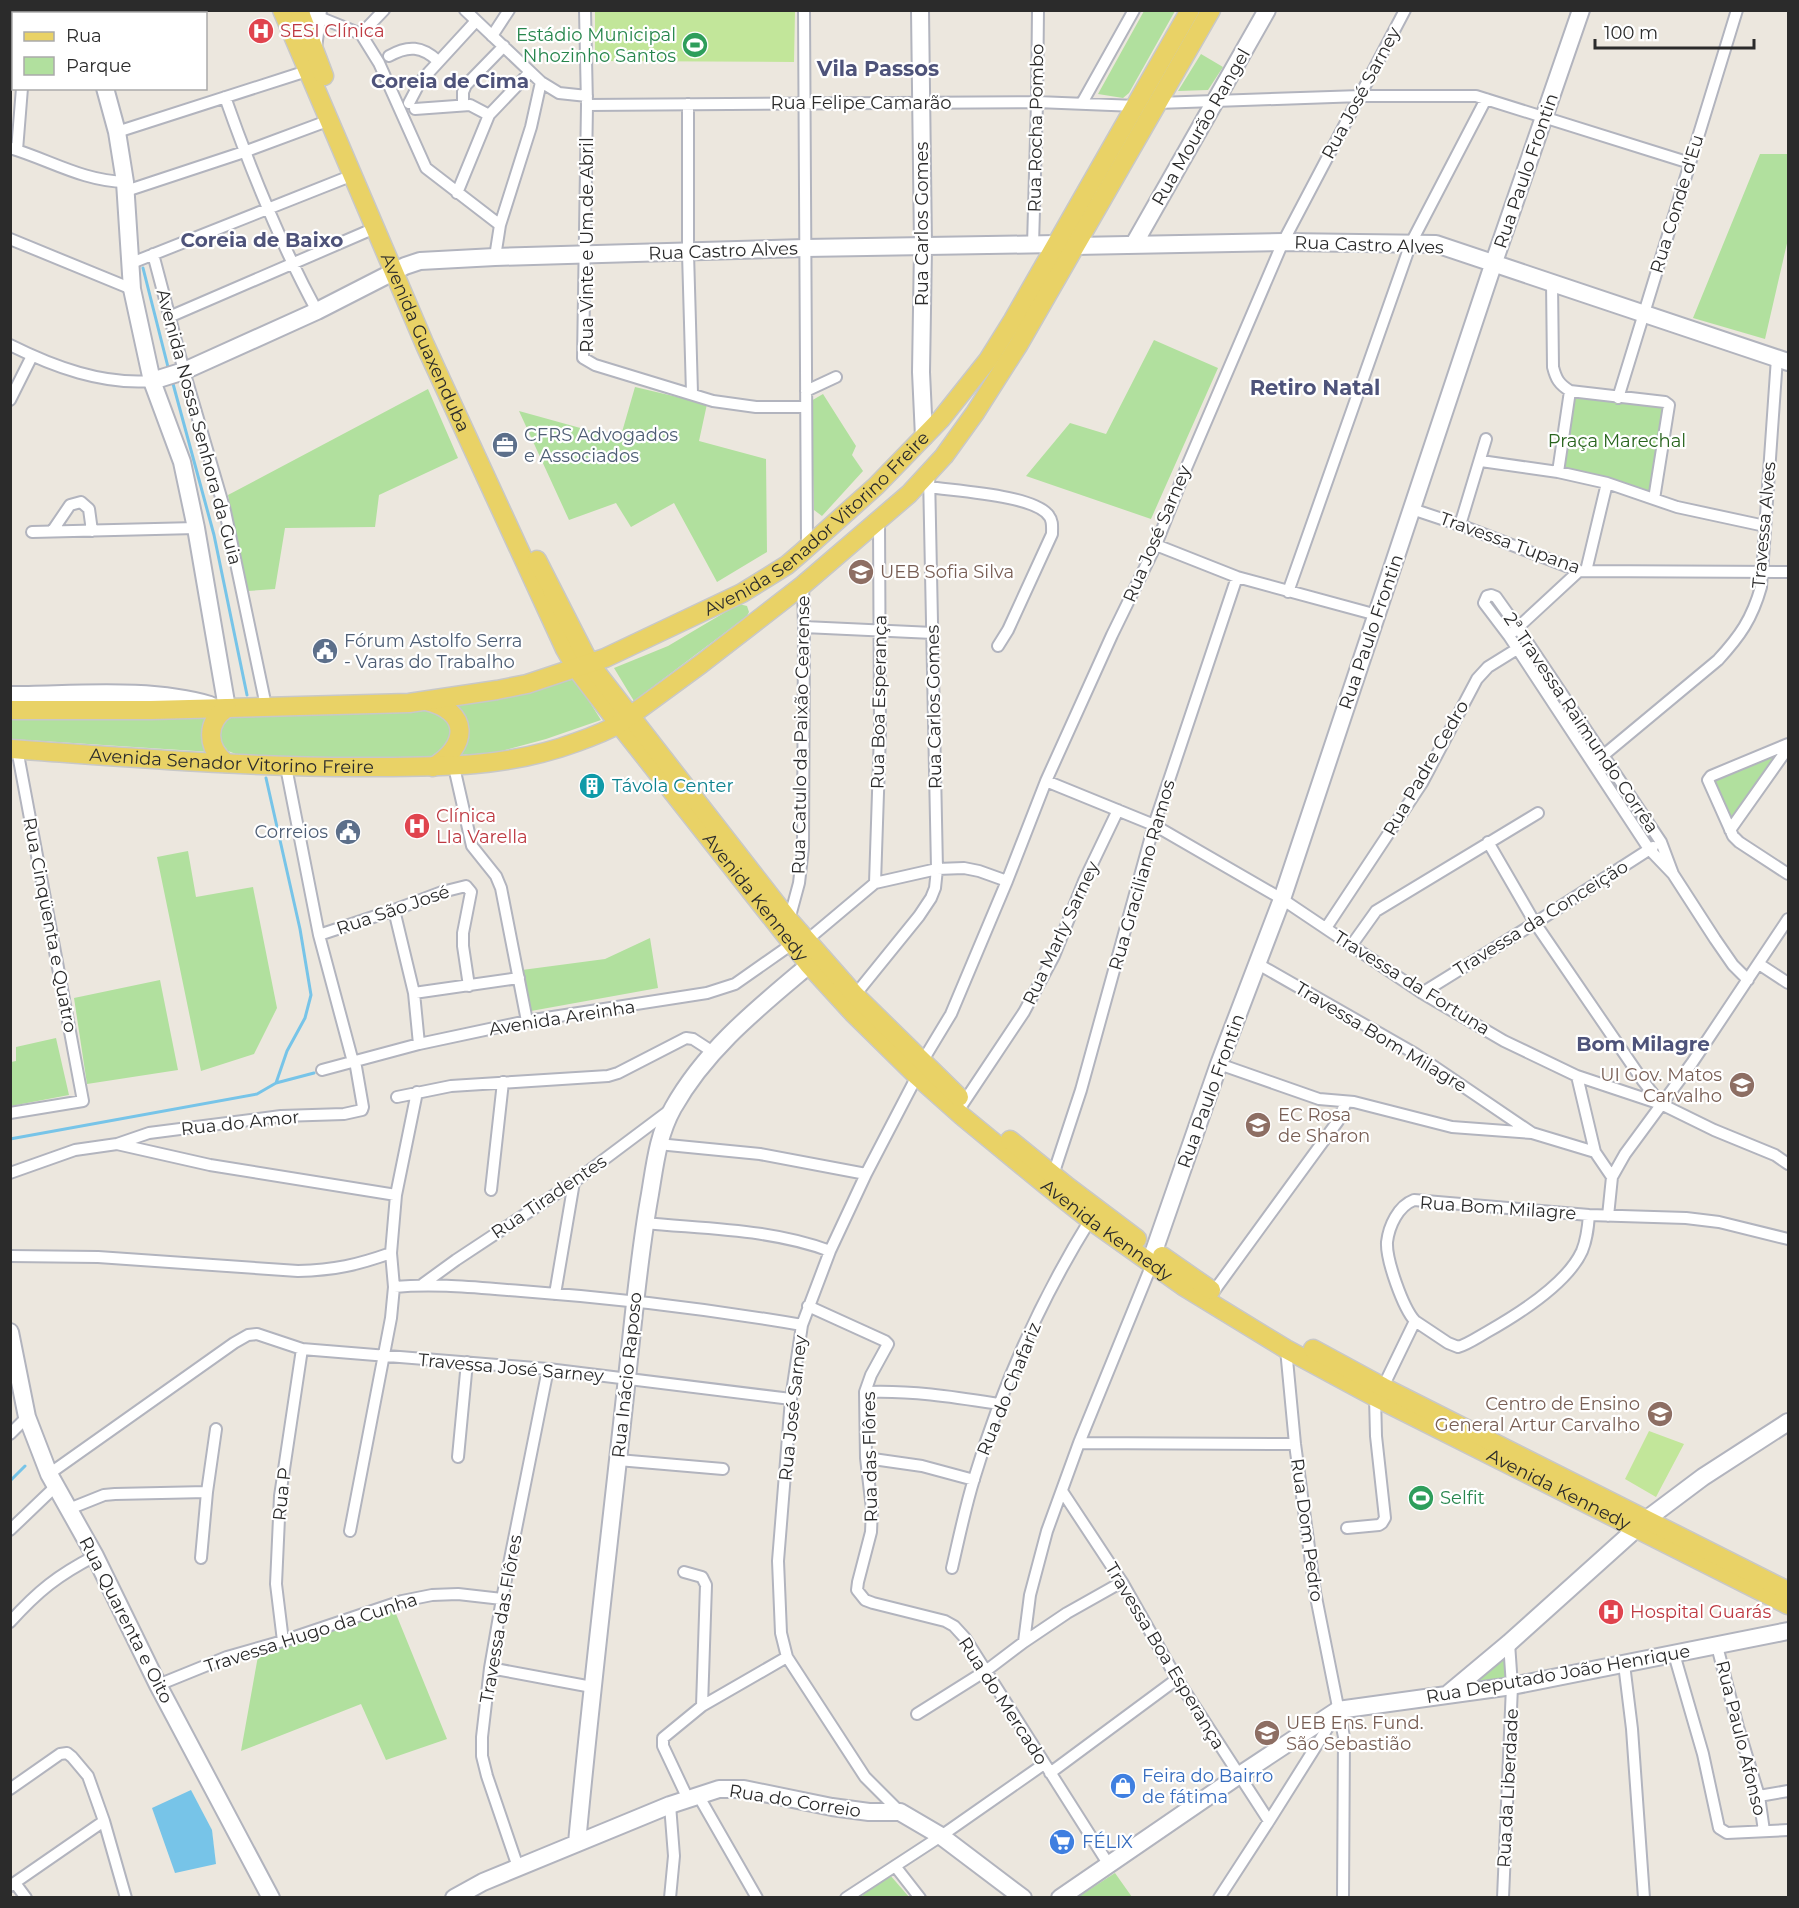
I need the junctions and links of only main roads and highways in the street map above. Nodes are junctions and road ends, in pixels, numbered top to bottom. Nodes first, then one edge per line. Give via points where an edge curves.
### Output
1 (282, 10) edge
2 (1190, 10) edge
3 (1211, 10) edge
4 (311, 12) edge
5 (315, 68) junction
6 (399, 269) junction
7 (807, 547) junction
8 (824, 567) junction
9 (742, 593) junction
10 (758, 620) junction
11 (565, 649) junction
12 (583, 666) junction
13 (554, 675) junction
14 (425, 700) junction
15 (223, 708) junction
16 (10, 710) edge
17 (624, 720) junction
18 (14, 749) edge
19 (226, 763) junction
20 (433, 767) junction
21 (799, 943) junction
22 (920, 1069) junction
23 (961, 1107) junction
24 (1153, 1258) junction
25 (1379, 1392) junction
26 (1641, 1523) junction
27 (1788, 1591) edge
28 (1788, 1605) edge

1 - 5 main road, Avenida Guaxenduba
2 - 7 main road, Avenida Senador Vitorino Freire via 988,360 924,437
3 - 8 main road, Avenida Senador Vitorino Freire via 993,386 929,480
4 - 5 main road, Avenida Guaxenduba
5 - 6 main road, Avenida Guaxenduba
5 - 6 main road, Avenida Guaxenduba via 330,120 375,228
6 - 11 main road, Avenida Guaxenduba via 424,345
6 - 12 main road, Avenida Guaxenduba
7 - 8 main road
7 - 9 main road, Avenida Senador Vitorino Freire
8 - 10 main road, Avenida Senador Vitorino Freire
9 - 10 main road via 757,603
9 - 12 main road, Avenida Senador Vitorino Freire
10 - 17 main road, Avenida Senador Vitorino Freire
11 - 12 main road, Avenida Guaxenduba
11 - 13 main road via 565,658
12 - 13 main road, Avenida Senador Vitorino Freire
12 - 17 main road, Avenida Kennedy
13 - 14 main road, Avenida Senador Vitorino Freire via 497,690
14 - 15 main road, Avenida Senador Vitorino Freire
14 - 20 main road via 447,710 460,727 455,749
15 - 16 main road, Avenida Senador Vitorino Freire
15 - 19 main road via 210,732 214,749
17 - 20 main road, Avenida Senador Vitorino Freire via 533,757
17 - 21 main road, Avenida Kennedy
17 - 21 main road, Avenida Kennedy via 789,920
18 - 19 main road, Avenida Senador Vitorino Freire
19 - 20 main road, Avenida Senador Vitorino Freire
21 - 22 main road, Avenida Kennedy via 855,995
21 - 22 main road, Avenida Kennedy via 809,965 853,1012
22 - 23 main road, Avenida Kennedy
23 - 24 main road, Avenida Kennedy via 1053,1175
23 - 24 main road, Avenida Kennedy via 1090,1220
24 - 25 main road, Avenida Kennedy
24 - 25 main road, Avenida Kennedy via 1215,1306 1286,1349
25 - 26 main road, Avenida Kennedy
26 - 27 main road, Avenida Kennedy
26 - 28 main road, Avenida Kennedy

